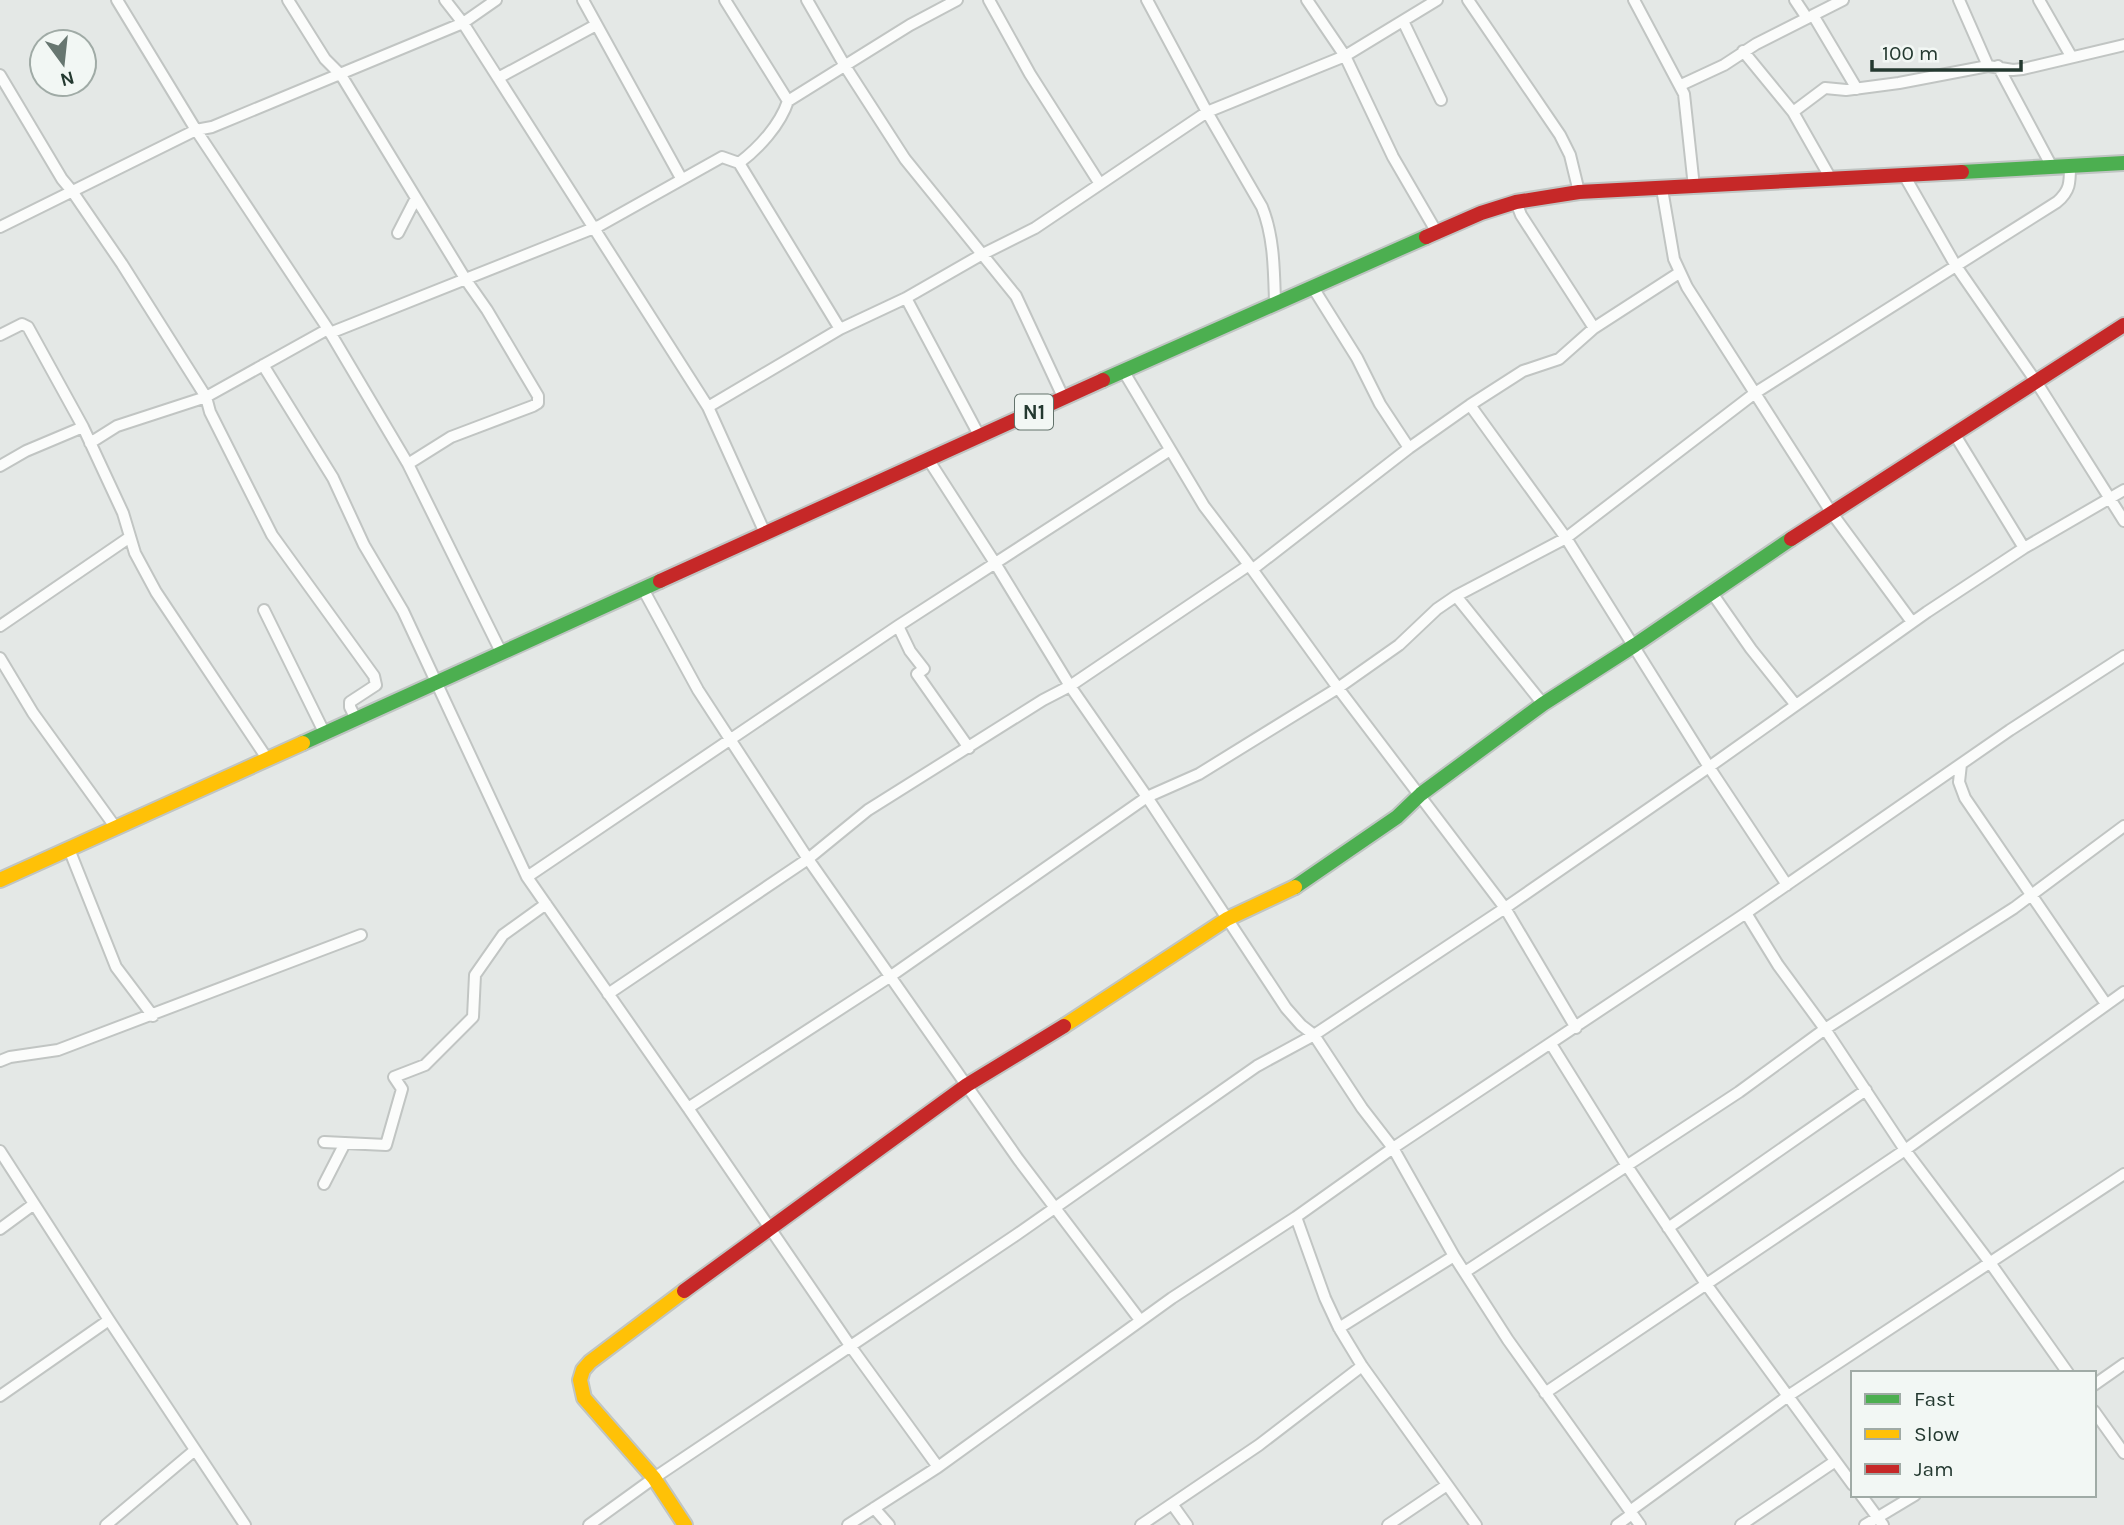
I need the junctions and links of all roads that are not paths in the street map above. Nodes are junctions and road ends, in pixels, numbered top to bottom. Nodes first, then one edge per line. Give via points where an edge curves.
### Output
1 (117, 0) edge
2 (288, 0) edge
3 (446, 0) edge
4 (496, 0) edge
5 (583, 0) edge
6 (725, 0) edge
7 (807, 0) edge
8 (957, 0) edge
9 (989, 0) edge
10 (1147, 0) edge
11 (1307, 0) edge
12 (1437, 0) edge
13 (1468, 0) edge
14 (1795, 0) edge
15 (1843, 0) edge
16 (1959, 0) edge
17 (2039, 0) edge
18 (1639, 2) edge
19 (1810, 16) junction
20 (1403, 21) junction
21 (463, 23) junction
22 (596, 25) junction
23 (2124, 45) edge
24 (1743, 51) junction
25 (1345, 56) junction
26 (2071, 56) junction
27 (845, 66) junction
28 (1993, 66) junction
29 (0, 75) edge
30 (341, 75) junction
31 (498, 78) junction
32 (1681, 85) junction
33 (1857, 89) junction
34 (1441, 100) dead end
35 (788, 101) junction
36 (1207, 112) junction
37 (1793, 113) junction
38 (196, 130) junction
39 (739, 163) junction
40 (2124, 163) edge
41 (2070, 166) junction
42 (2052, 167) junction
43 (1904, 175) junction
44 (681, 178) junction
45 (1831, 179) junction
46 (1100, 184) junction
47 (1694, 187) junction
48 (1661, 189) junction
49 (72, 191) junction
50 (1579, 192) junction
51 (416, 198) junction
52 (1516, 202) junction
53 (0, 227) edge
54 (593, 228) junction
55 (1436, 231) junction
56 (398, 233) dead end
57 (981, 255) junction
58 (1956, 266) junction
59 (1679, 273) junction
60 (466, 280) junction
61 (1312, 286) junction
62 (906, 298) junction
63 (1275, 302) junction
64 (2124, 325) edge
65 (1594, 328) junction
66 (841, 329) junction
67 (329, 331) junction
68 (0, 335) edge
69 (263, 366) junction
70 (1124, 372) junction
71 (2037, 383) junction
72 (1755, 393) junction
73 (206, 397) junction
74 (1064, 399) junction
75 (1470, 405) junction
76 (708, 407) junction
77 (83, 427) junction
78 (1955, 435) junction
79 (980, 436) junction
80 (90, 443) junction
81 (1409, 448) junction
82 (1170, 450) junction
83 (928, 460) junction
84 (408, 464) junction
85 (0, 466) edge
86 (2124, 490) edge
87 (2110, 499) junction
88 (1831, 512) junction
89 (2124, 521) edge
90 (765, 533) junction
91 (130, 537) junction
92 (1566, 538) junction
93 (2024, 548) junction
94 (995, 563) junction
95 (1251, 567) junction
96 (643, 589) junction
97 (1712, 593) junction
98 (1456, 596) junction
99 (264, 610) dead end
100 (1912, 622) junction
101 (0, 626) edge
102 (898, 626) junction
103 (1635, 645) junction
104 (502, 654) junction
105 (2124, 656) edge
106 (0, 657) edge
107 (438, 683) junction
108 (1070, 686) junction
109 (1338, 688) junction
110 (1544, 704) junction
111 (1795, 704) junction
112 (356, 719) junction
113 (325, 734) junction
114 (730, 741) junction
115 (969, 748) junction
116 (268, 760) junction
117 (1961, 764) junction
118 (1709, 767) junction
119 (1421, 794) junction
120 (1147, 797) junction
121 (2124, 826) edge
122 (116, 828) junction
123 (69, 849) junction
124 (808, 859) junction
125 (527, 877) junction
126 (0, 880) edge
127 (1787, 885) junction
128 (2032, 895) junction
129 (546, 904) junction
130 (1506, 908) junction
131 (1746, 913) junction
132 (1227, 919) junction
133 (361, 936) dead end
134 (891, 976) junction
135 (2124, 992) edge
136 (608, 994) junction
137 (2106, 1004) junction
138 (153, 1016) junction
139 (1576, 1028) junction
140 (1825, 1029) junction
141 (1314, 1035) junction
142 (1551, 1044) junction
143 (0, 1061) edge
144 (967, 1085) junction
145 (1866, 1090) junction
146 (688, 1108) junction
147 (324, 1142) dead end
148 (345, 1143) junction
149 (1393, 1148) junction
150 (1905, 1150) junction
151 (0, 1151) edge
152 (1627, 1166) junction
153 (2124, 1174) edge
154 (324, 1184) dead end
155 (34, 1204) junction
156 (1056, 1208) junction
157 (1296, 1217) junction
158 (1668, 1227) junction
159 (768, 1228) junction
160 (0, 1229) edge
161 (1454, 1256) junction
162 (1991, 1264) junction
163 (1465, 1272) junction
164 (1706, 1284) junction
165 (109, 1320) junction
166 (1140, 1320) junction
167 (1339, 1328) junction
168 (851, 1347) junction
169 (2124, 1364) edge
170 (1362, 1366) junction
171 (2067, 1371) edge
172 (2096, 1384) edge
173 (1545, 1393) junction
174 (0, 1396) edge
175 (1788, 1396) junction
176 (2096, 1413) edge
177 (195, 1450) junction
178 (2124, 1453) edge
179 (1834, 1462) junction
180 (938, 1467) junction
181 (653, 1478) junction
182 (1851, 1483) edge
183 (1447, 1485) junction
184 (1862, 1497) edge
185 (1911, 1497) edge
186 (1172, 1504) junction
187 (879, 1505) junction
188 (1631, 1512) junction
189 (1880, 1521) edge
190 (887, 1523) edge
191 (106, 1525) edge
192 (245, 1525) edge
193 (589, 1525) edge
194 (685, 1525) edge
195 (848, 1525) edge
196 (1141, 1525) edge
197 (1187, 1525) edge
198 (1388, 1525) edge
199 (1476, 1525) edge
200 (1617, 1525) edge
201 (1640, 1525) edge
202 (1741, 1525) edge
203 (1865, 1525) edge

1 - 38 street
2 - 30 street via 325,59
3 - 21 street
4 - 21 street
5 - 22 street
6 - 35 street
7 - 27 street
8 - 27 street
9 - 46 street
10 - 36 street
11 - 25 street
12 - 20 street
13 - 50 street via 1560,135
14 - 19 street
15 - 19 street
16 - 28 street
17 - 26 street
18 - 32 street
19 - 24 street
19 - 33 street
20 - 25 street
20 - 34 street
21 - 30 street
21 - 31 street
22 - 31 street
22 - 44 street
23 - 26 street
24 - 32 street
24 - 37 street
25 - 36 street
25 - 55 street via 1393,157
26 - 28 street via 2023,69
27 - 35 street
27 - 57 street via 905,159
28 - 33 street
28 - 42 street
29 - 49 street
30 - 38 street
30 - 51 street
31 - 54 street
32 - 47 street
33 - 37 street via 1825,88
35 - 39 street via 763,142
36 - 46 street
36 - 63 street via 1267,219
37 - 45 street
38 - 49 street
38 - 67 street
39 - 44 street via 722,157
39 - 66 street
40 - 41 main road, N1
41 - 42 main road, N1
41 - 58 street via 2067,193
42 - 43 main road, N1
43 - 45 main road, N1
43 - 58 street
44 - 54 street
45 - 47 main road, N1
46 - 57 street via 1043,224
47 - 48 main road, N1
48 - 50 main road, N1
48 - 59 street
49 - 53 street
49 - 73 street
50 - 52 main road, N1
51 - 56 street
51 - 60 street
52 - 55 main road, N1
52 - 65 street
54 - 60 street
54 - 76 street
55 - 61 main road, N1
57 - 62 street
57 - 74 street via 1016,296
58 - 71 street
58 - 72 street
59 - 65 street
59 - 72 street
60 - 67 street
60 - 84 street via 538,402 451,437
61 - 63 main road, N1
61 - 81 street
62 - 66 street
62 - 79 street
63 - 70 main road, N1
64 - 71 main road
65 - 75 street via 1559,359 1523,372
66 - 76 street
67 - 69 street
67 - 84 street
68 - 77 street via 22,324 28,327
69 - 73 street
69 - 107 street via 332,478
70 - 74 main road, N1
70 - 82 street
71 - 78 main road
71 - 87 street
72 - 88 street
72 - 92 street
73 - 80 street via 117,426
73 - 112 street via 272,535 374,677 376,685 350,702
74 - 79 main road, N1
75 - 81 street
75 - 92 street
76 - 90 street
77 - 80 street
77 - 85 street
78 - 88 main road
78 - 93 street
79 - 83 main road, N1
80 - 91 street
81 - 95 street
82 - 94 street
82 - 95 street via 1204,506
83 - 90 main road, N1
83 - 94 street
84 - 104 street
86 - 87 street
87 - 89 street
87 - 93 street
88 - 97 main road
88 - 100 street
90 - 96 main road, N1
91 - 101 street
91 - 116 street via 156,592
92 - 98 street
92 - 103 street
93 - 100 street
94 - 102 street
94 - 108 street
95 - 108 street
95 - 109 street
96 - 104 main road, N1
96 - 114 street
97 - 103 main road
97 - 111 street
98 - 109 street via 1399,645
98 - 110 street
99 - 113 street
100 - 111 street
102 - 114 street
102 - 115 street via 924,669 917,674
103 - 110 main road
103 - 118 street
104 - 107 main road, N1
105 - 117 street
106 - 122 street via 33,713
107 - 112 main road, N1
107 - 125 street
108 - 115 street
108 - 120 street
109 - 119 street
109 - 120 street via 1199,774
110 - 119 main road
111 - 118 street
112 - 113 main road, N1
113 - 116 main road, N1
114 - 124 street
114 - 125 street
115 - 124 street via 868,810
116 - 122 main road, N1
117 - 127 street
117 - 128 street via 1959,782 1965,798
118 - 127 street
118 - 130 street
119 - 130 street
119 - 132 main road via 1397,817 1293,888
120 - 132 street
120 - 134 street
121 - 128 street
122 - 123 main road, N1
123 - 126 main road, N1
123 - 138 street via 116,967
124 - 134 street
124 - 136 street
125 - 129 street
127 - 131 street
128 - 137 street
128 - 140 street
129 - 136 street
129 - 148 street via 503,935 475,975 473,1017 425,1065 394,1077 402,1089 386,1145
130 - 139 street
130 - 141 street
131 - 139 street
131 - 140 street
132 - 141 street via 1286,1008
132 - 144 main road
133 - 138 street
134 - 144 street
134 - 146 street
135 - 137 street
136 - 146 street
137 - 150 street
138 - 143 street via 58,1050
139 - 142 street
140 - 145 street
140 - 152 street
141 - 149 street
141 - 156 street via 1257,1066
142 - 149 street
142 - 152 street
144 - 156 street
144 - 159 main road
145 - 150 street
145 - 158 street
146 - 159 street
147 - 148 street
148 - 154 street
149 - 157 street
149 - 161 street
150 - 162 street
150 - 164 street
151 - 155 street
152 - 158 street
152 - 163 street
153 - 162 street
155 - 160 street
155 - 165 street
156 - 166 street
156 - 168 street
157 - 166 street
157 - 167 street
158 - 164 street
159 - 168 street
159 - 181 main road via 583,1370 584,1398
161 - 163 street
161 - 167 street
162 - 171 street
162 - 175 street
163 - 173 street
164 - 173 street
164 - 175 street
165 - 174 street
165 - 177 street
166 - 180 street
167 - 170 street
168 - 180 street
168 - 181 street
169 - 172 street
170 - 183 street
170 - 186 street
173 - 188 street
175 - 179 street
175 - 188 street
176 - 178 street
177 - 191 street
177 - 192 street
179 - 182 street
179 - 202 street
180 - 187 street
181 - 193 street
181 - 194 main road
183 - 198 street
183 - 199 street
184 - 189 street
185 - 189 street
186 - 196 street
186 - 197 street
187 - 190 street
187 - 195 street
188 - 200 street
188 - 201 street
189 - 203 street

